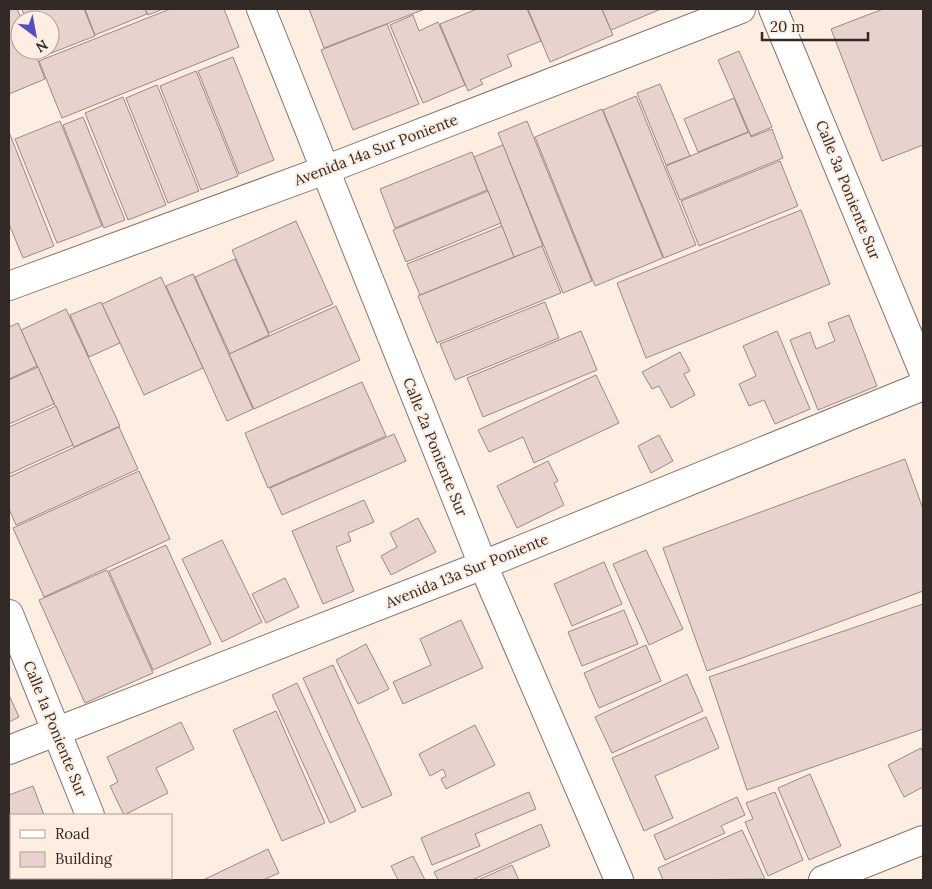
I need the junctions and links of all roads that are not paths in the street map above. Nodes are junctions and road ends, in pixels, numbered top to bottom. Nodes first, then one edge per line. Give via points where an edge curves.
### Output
1 (261, 9) edge
2 (741, 9) edge
3 (773, 9) edge
4 (325, 170) junction
5 (9, 286) edge
6 (923, 371) edge
7 (923, 386) edge
8 (483, 565) junction
9 (9, 614) edge
10 (56, 731) junction
11 (9, 750) edge
12 (90, 814) edge
13 (923, 840) edge
14 (619, 880) edge
15 (822, 880) edge

1 - 4 street, Calle 2a Poniente Sur
2 - 4 street, Avenida 14a Sur Poniente
3 - 6 street, Calle 3a Poniente Sur
4 - 5 street, Avenida 14a Sur Poniente
4 - 8 street, Calle 2a Poniente Sur
7 - 8 street, Avenida 13a Sur Poniente
8 - 10 street, Avenida 13a Sur Poniente
8 - 14 street, Calle 2a Poniente Sur
9 - 10 street, Calle 1a Poniente Sur
10 - 11 street, Avenida 13a Sur Poniente
10 - 12 street, Calle 1a Poniente Sur
13 - 15 street

